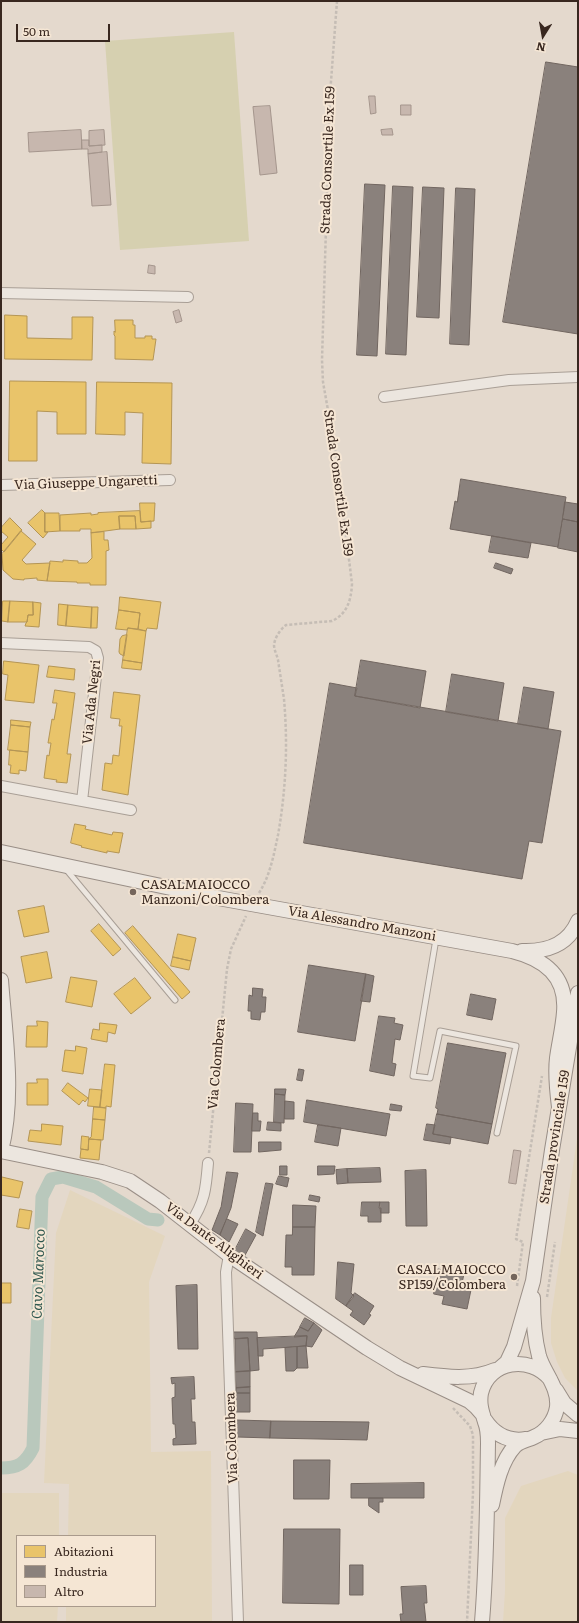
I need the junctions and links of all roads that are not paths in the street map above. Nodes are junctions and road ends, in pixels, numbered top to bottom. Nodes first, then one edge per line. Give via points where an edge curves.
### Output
1 (1, 293) edge
2 (188, 297) dead end
3 (578, 377) edge
4 (384, 397) dead end
5 (170, 480) dead end
6 (1, 485) edge
7 (1, 643) edge
8 (1, 786) edge
9 (82, 801) junction
10 (131, 810) dead end
11 (1, 853) edge
12 (63, 866) junction
13 (578, 921) edge
14 (436, 938) junction
15 (512, 951) junction
16 (1, 980) edge
17 (578, 993) edge
18 (175, 1000) dead end
19 (559, 1107) junction
20 (497, 1133) dead end
21 (1, 1151) edge
22 (208, 1163) road end
23 (190, 1224) junction
24 (228, 1255) junction
25 (533, 1281) junction
26 (499, 1369) junction
27 (411, 1372) junction
28 (552, 1384) junction
29 (578, 1415) edge
30 (483, 1416) junction
31 (578, 1430) edge
32 (534, 1436) junction
33 (488, 1525) junction
34 (484, 1597) junction
35 (238, 1622) edge
36 (482, 1622) edge
37 (486, 1622) edge

1 - 2 street
3 - 4 street via 509,380
5 - 6 street, Via Giuseppe Ungaretti
7 - 9 street, Via Ada Negri via 88,647 96,651 98,658
8 - 9 street
9 - 10 street
11 - 12 street, Via Alessandro Manzoni
12 - 14 street, Via Alessandro Manzoni via 218,898
12 - 18 lane
13 - 15 street via 568,938 554,947 537,951
14 - 15 street, Via Alessandro Manzoni
14 - 20 lane via 413,1076 430,1078 440,1031 516,1046
15 - 19 street via 533,958 548,968 558,981 564,996 564,1014 556,1067
16 - 21 street via 8,1118
17 - 19 street, Strada provinciale 159
19 - 25 street, Strada provinciale 159
21 - 23 street, Via Dante Alighieri via 117,1176 148,1192
22 - 23 street via 206,1193
23 - 24 street, Via Dante Alighieri
24 - 27 street, Via Dante Alighieri via 383,1358
24 - 35 street, Via Colombera via 226,1272
25 - 26 street, Strada provinciale 159 via 514,1347 507,1362
25 - 28 street, Strada provinciale 159 via 537,1342 542,1365
26 - 27 street, Via Dante Alighieri via 482,1375 461,1377
26 - 28 street via 513,1364 526,1364 539,1369
26 - 30 street, Strada provinciale 159 via 489,1377 482,1390 480,1400
27 - 30 street, Via Dante Alighieri via 469,1401
28 - 29 street via 564,1403
28 - 32 street, Strada provinciale 159 via 557,1401 555,1414 548,1427
30 - 32 street via 492,1429 503,1437 516,1440
30 - 33 street, Strada provinciale 159 via 487,1436
31 - 32 street via 554,1429
32 - 33 street, Strada provinciale 159 via 515,1446 506,1461 497,1484
33 - 34 street, Strada provinciale 159
34 - 36 street, Strada provinciale 159
34 - 37 street, Strada provinciale 159

